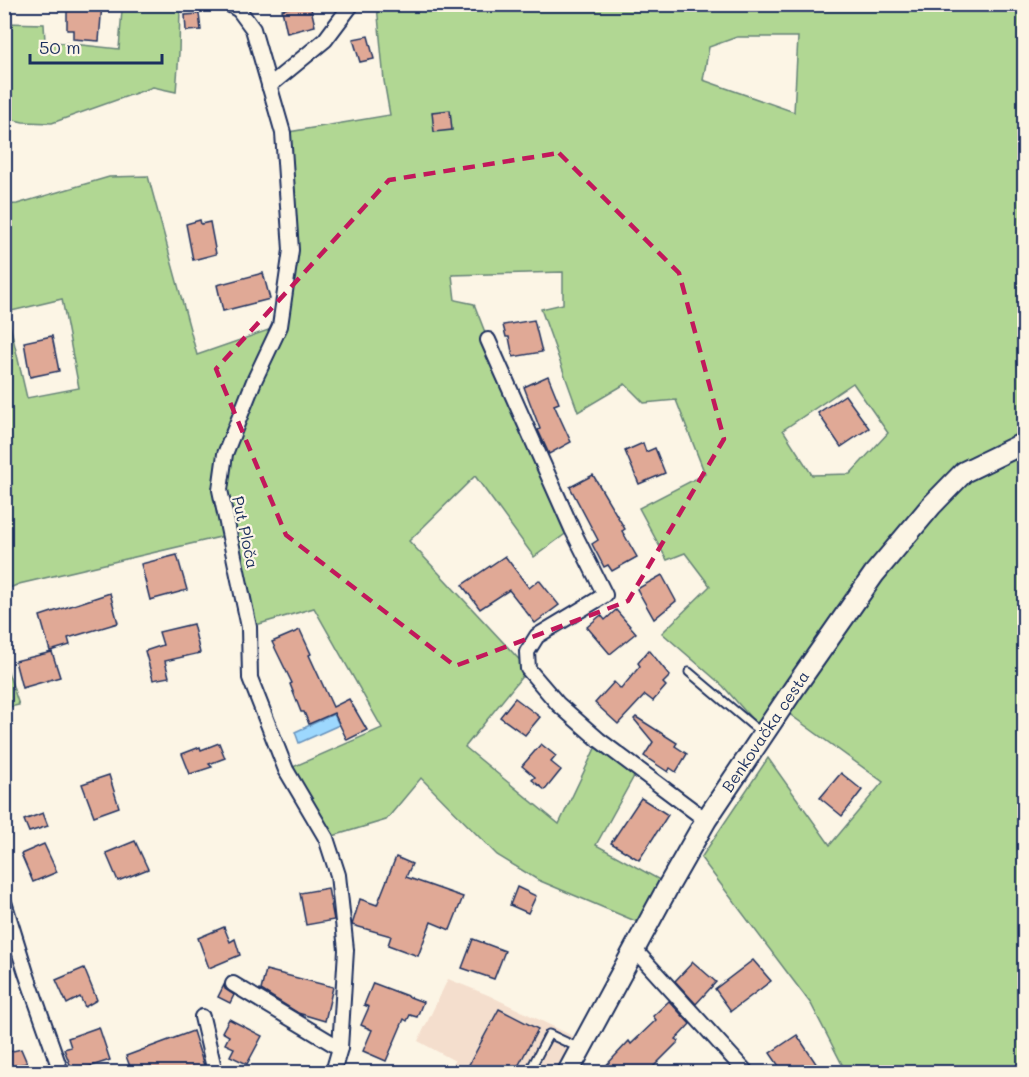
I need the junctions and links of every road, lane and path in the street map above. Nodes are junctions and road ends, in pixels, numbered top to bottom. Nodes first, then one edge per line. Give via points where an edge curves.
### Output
1 (229, 4) edge
2 (352, 4) edge
3 (269, 86) junction
4 (488, 340) dead end
5 (1024, 443) edge
6 (689, 672) dead end
7 (764, 733) junction
8 (706, 820) junction
9 (4, 902) edge
10 (8, 925) edge
11 (634, 949) junction
12 (233, 984) dead end
13 (202, 1017) dead end
14 (340, 1048) junction
15 (581, 1049) junction
16 (61, 1072) edge
17 (215, 1072) edge
18 (333, 1072) edge
19 (529, 1072) edge
20 (568, 1072) edge
21 (746, 1072) edge

1 - 3 street, Put Ploča via 239,10 253,29
2 - 3 street via 325,40
3 - 14 street, Put Ploča via 282,133 291,250 280,326 225,454 220,490 249,627 250,678 286,770 326,838 338,875 346,950
4 - 8 street via 605,595 537,636 527,652 528,669 558,704 599,740
5 - 7 main road, Benkovačka cesta via 964,472 931,506 874,574
6 - 7 lane
7 - 8 main road, Benkovačka cesta
8 - 11 main road, Benkovačka cesta
9 - 10 street
10 - 16 street
11 - 15 main road, Benkovačka cesta
11 - 21 street
12 - 14 street
13 - 17 street
14 - 18 street, Put Ploča
15 - 19 lane via 549,1034
15 - 20 main road, Benkovačka cesta

